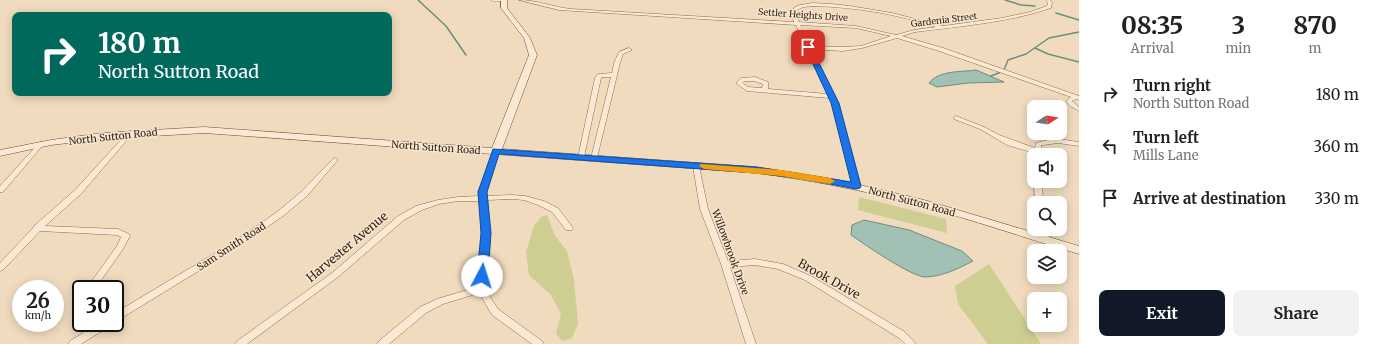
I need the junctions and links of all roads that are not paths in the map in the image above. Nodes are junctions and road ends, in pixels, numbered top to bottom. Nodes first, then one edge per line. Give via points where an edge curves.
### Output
1 (493, 0) edge
2 (500, 0) edge
3 (504, 0) edge
4 (520, 0) edge
5 (1048, 0) edge
6 (797, 23) junction
7 (942, 27) junction
8 (896, 36) junction
9 (808, 47) junction
10 (629, 50) dead end
11 (614, 75) junction
12 (765, 90) dead end
13 (832, 96) junction
14 (1077, 97) edge
15 (1079, 109) edge
16 (956, 118) dead end
17 (130, 133) junction
18 (41, 144) junction
19 (1079, 144) edge
20 (1038, 148) edge
21 (1027, 149) edge
22 (496, 151) junction
23 (0, 153) edge
24 (581, 157) junction
25 (594, 158) junction
26 (336, 160) dead end
27 (700, 166) junction
28 (856, 186) junction
29 (0, 190) edge
30 (482, 198) junction
31 (37, 228) junction
32 (568, 228) dead end
33 (1027, 230) edge
34 (1048, 236) edge
35 (1079, 250) edge
36 (725, 264) junction
37 (0, 268) edge
38 (96, 280) edge
39 (481, 290) junction
40 (124, 313) edge
41 (91, 332) edge
42 (88, 334) joint
43 (534, 343) edge
44 (73, 344) edge
45 (240, 344) edge
46 (382, 344) edge
47 (751, 344) edge
48 (911, 344) edge

1 - 2 street
3 - 22 main road via 504,8 526,38 533,55
4 - 6 street, Settler Heights Drive via 565,9
5 - 7 street, Gardenia Street via 1050,7 1031,13 978,24
6 - 7 street via 793,12 798,6 834,4 885,12
6 - 8 street, Settler Heights Drive via 856,27
6 - 9 street
7 - 8 street, Gardenia Street
8 - 9 street, Gardenia Street via 862,47
8 - 14 street, Settler Heights Drive
9 - 13 street
10 - 11 street via 621,53
11 - 24 street via 600,75 598,78
11 - 25 street
12 - 13 street
13 - 28 street
14 - 15 street via 1069,101
16 - 21 street
17 - 18 main road, North Sutton Road
17 - 22 main road, North Sutton Road via 204,130
17 - 31 street via 78,192
18 - 23 main road, North Sutton Road
18 - 29 street
19 - 20 street via 1048,141 1038,144
22 - 24 main road, North Sutton Road
22 - 30 street
24 - 25 main road, North Sutton Road
25 - 27 main road, North Sutton Road
26 - 40 street, Sam Smith Road via 304,194 280,214 235,245
27 - 28 main road, North Sutton Road via 781,173
27 - 36 street, Willowbrook Drive via 704,209
28 - 33 main road, North Sutton Road
30 - 32 street, Harvester Avenue via 525,198 541,203 555,210
30 - 39 street via 486,233
30 - 45 street, Harvester Avenue via 438,202 400,218 335,275
31 - 37 street
31 - 38 street via 118,232 126,236
34 - 35 main road, North Sutton Road
36 - 47 street, Willowbrook Drive
36 - 48 street, Brook Drive via 755,262 780,266 808,278 895,331
39 - 43 street via 495,312
39 - 46 street via 440,302 423,310
41 - 42 street
42 - 44 street

